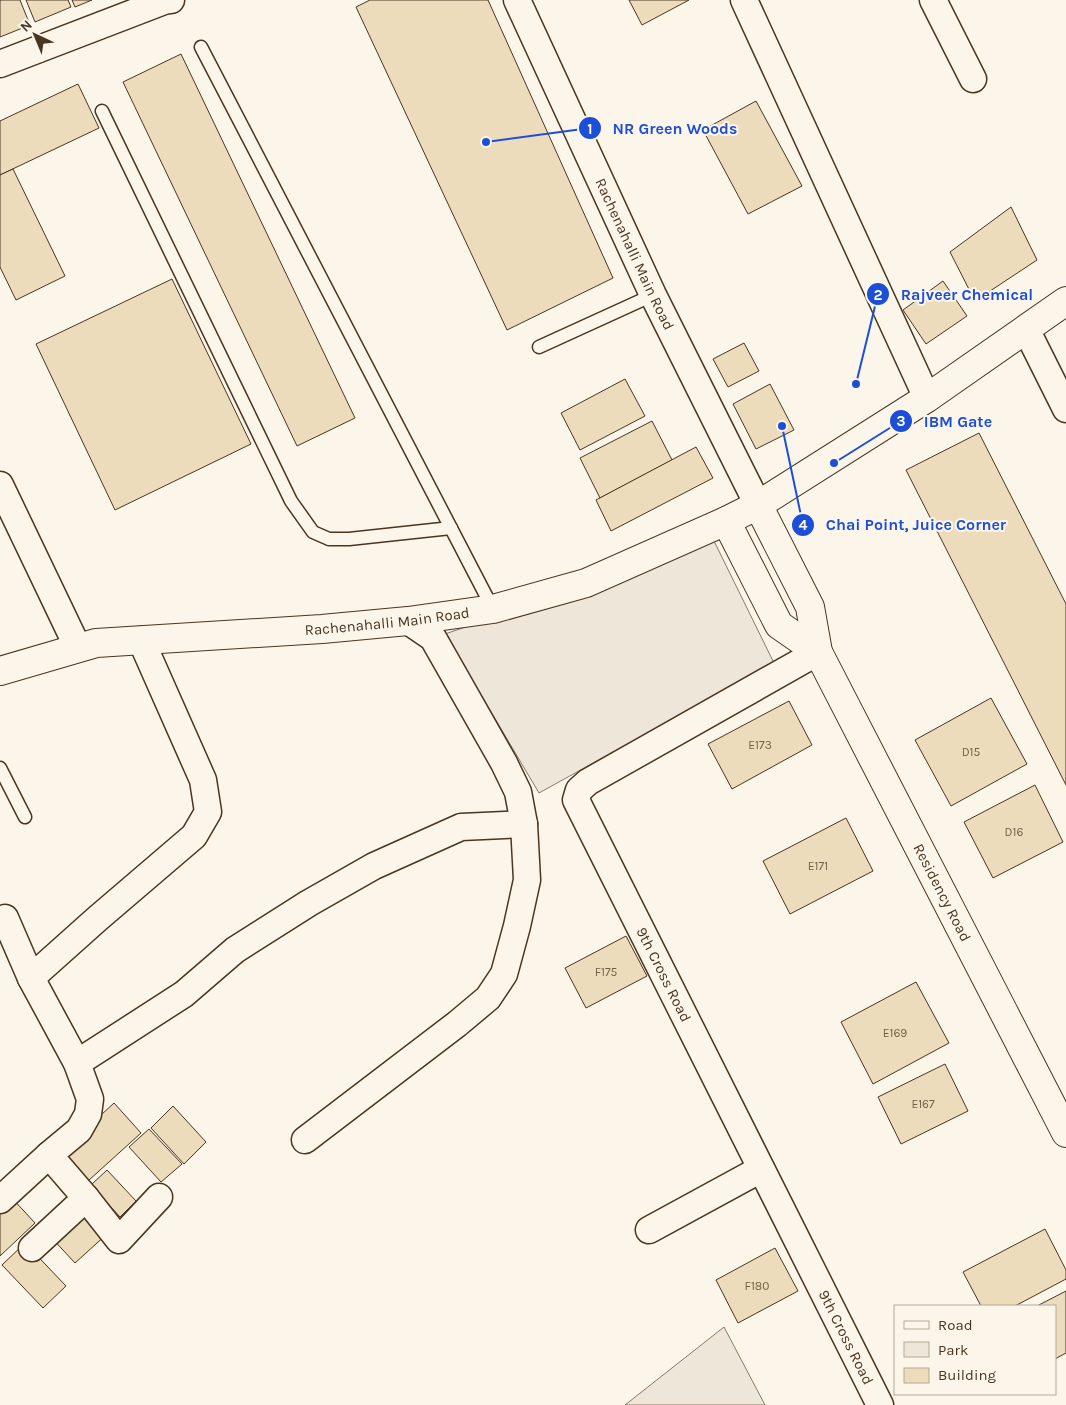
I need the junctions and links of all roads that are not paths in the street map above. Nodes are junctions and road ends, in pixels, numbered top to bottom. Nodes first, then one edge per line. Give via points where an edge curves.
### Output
1 (166, 0) edge
2 (517, 0) edge
3 (744, 0) edge
4 (933, 0) edge
5 (201, 47) dead end
6 (0, 64) edge
7 (973, 80) dead end
8 (102, 111) dead end
9 (653, 295) junction
10 (1066, 301) edge
11 (1026, 329) junction
12 (539, 346) dead end
13 (927, 398) junction
14 (1066, 408) edge
15 (0, 485) edge
16 (758, 505) junction
17 (726, 521) junction
18 (451, 528) junction
19 (493, 609) junction
20 (408, 621) junction
21 (141, 640) junction
22 (78, 648) junction
23 (818, 652) junction
24 (0, 672) edge
25 (0, 768) edge
26 (25, 817) dead end
27 (524, 824) junction
28 (5, 918) dead end
29 (31, 978) junction
30 (77, 1063) junction
31 (1066, 1133) edge
32 (305, 1140) dead end
33 (49, 1155) junction
34 (761, 1169) junction
35 (159, 1197) dead end
36 (86, 1198) junction
37 (0, 1200) edge
38 (649, 1230) dead end
39 (32, 1248) dead end
40 (880, 1405) edge

1 - 6 street
2 - 9 street, Rachenahalli Main Road
3 - 13 street
4 - 7 street
5 - 18 lane
8 - 18 lane via 291,500 313,532 329,539 349,539
9 - 12 lane
9 - 16 street, Rachenahalli Main Road
10 - 11 street, Rachenahalli Main Road
11 - 13 street, Rachenahalli Main Road
11 - 14 street
13 - 16 street, Rachenahalli Main Road
15 - 22 street
16 - 17 street, Rachenahalli Main Road
16 - 23 street, Residency Road via 810,607
17 - 19 street, Rachenahalli Main Road via 586,583
17 - 23 street, Residency Road via 779,625
18 - 19 lane
19 - 20 street, Rachenahalli Main Road
20 - 21 street, Rachenahalli Main Road
20 - 27 street via 434,638 504,763 518,792
21 - 22 street, Rachenahalli Main Road via 96,643
21 - 29 street via 204,780 208,812 194,836
22 - 24 street, Rachenahalli Main Road
23 - 31 street, Residency Road
23 - 34 street, 9th Cross Road via 588,782 579,790 576,800
25 - 26 lane
27 - 30 street via 461,827 374,866 236,950 184,994
27 - 32 street via 527,880 504,974 488,998
28 - 29 street
29 - 30 street
30 - 33 street via 90,1099 88,1114 79,1130
33 - 36 street
33 - 37 street
34 - 38 street
34 - 40 street, 9th Cross Road
35 - 36 street via 119,1240
36 - 39 street

